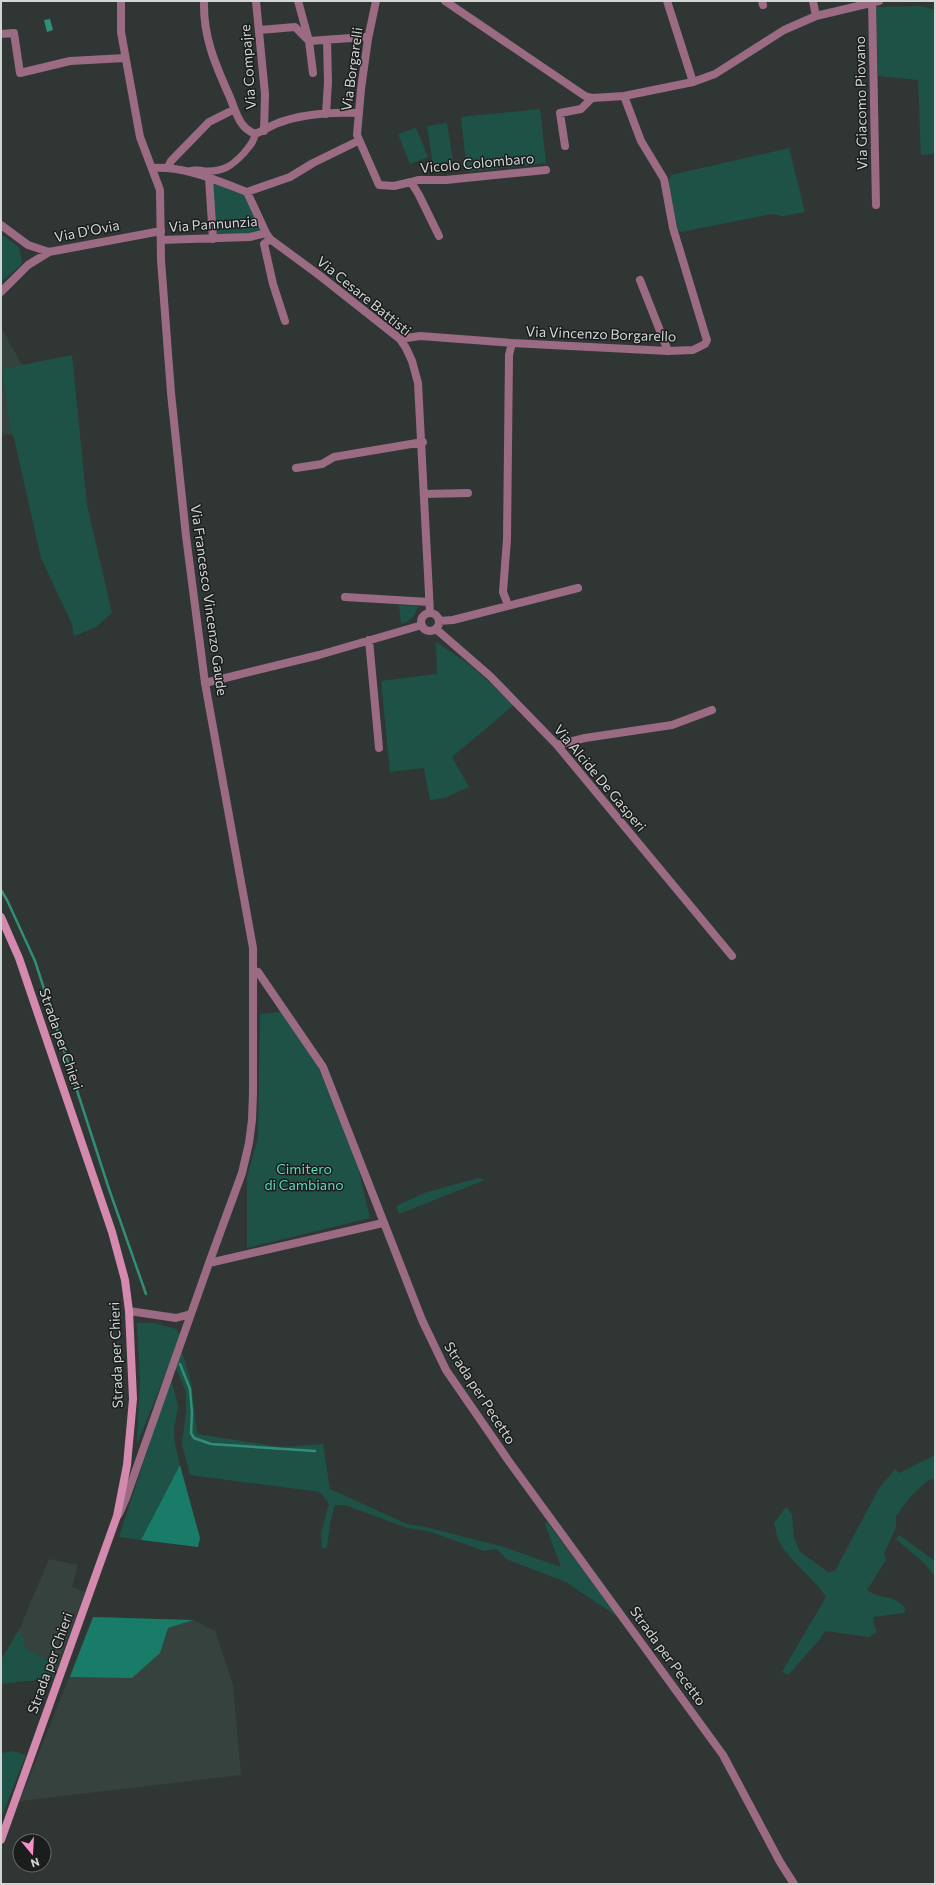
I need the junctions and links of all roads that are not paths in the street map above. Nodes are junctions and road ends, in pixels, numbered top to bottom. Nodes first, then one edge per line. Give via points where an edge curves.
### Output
1 (121, 1) edge
2 (204, 1) edge
3 (256, 1) edge
4 (298, 1) edge
5 (376, 1) edge
6 (445, 1) edge
7 (667, 1) edge
8 (813, 1) edge
9 (876, 1) edge
10 (816, 16) junction
11 (260, 30) junction
12 (1, 34) edge
13 (368, 39) junction
14 (327, 40) junction
15 (309, 41) junction
16 (125, 58) junction
17 (313, 73) dead end
18 (692, 82) junction
19 (624, 96) junction
20 (592, 98) junction
21 (233, 110) junction
22 (326, 114) junction
23 (358, 114) junction
24 (264, 131) junction
25 (255, 134) junction
26 (358, 141) junction
27 (565, 146) dead end
28 (168, 167) junction
29 (152, 168) junction
30 (546, 170) dead end
31 (189, 172) junction
32 (209, 178) junction
33 (411, 182) junction
34 (247, 192) junction
35 (876, 204) dead end
36 (1, 225) edge
37 (161, 230) junction
38 (268, 236) junction
39 (439, 236) dead end
40 (213, 239) junction
41 (161, 240) junction
42 (49, 252) junction
43 (640, 280) dead end
44 (1, 292) edge
45 (284, 321) dead end
46 (400, 339) junction
47 (512, 343) junction
48 (668, 351) junction
49 (423, 442) junction
50 (296, 468) dead end
51 (468, 493) dead end
52 (425, 494) junction
53 (578, 588) dead end
54 (345, 597) dead end
55 (429, 602) junction
56 (508, 605) junction
57 (430, 613) junction
58 (422, 625) junction
59 (437, 625) junction
60 (370, 640) junction
61 (205, 682) junction
62 (712, 710) dead end
63 (557, 744) junction
64 (379, 748) dead end
65 (1, 917) edge
66 (732, 956) dead end
67 (254, 971) junction
68 (383, 1223) junction
69 (209, 1263) junction
70 (129, 1311) junction
71 (190, 1314) junction
72 (118, 1516) junction
73 (1, 1840) edge
74 (780, 1862) junction
75 (786, 1884) edge
76 (794, 1884) edge

1 - 16 street, Via Francesco Vincenzo Gaude via 121,32
2 - 21 street via 203,17 208,45
3 - 11 street, Via Compajre
4 - 15 street
5 - 13 street, Via Borgarelli
6 - 20 street via 585,96
7 - 18 street
8 - 10 street
9 - 10 street
9 - 35 street, Via Giacomo Piovano
10 - 18 street via 784,30 715,74
11 - 15 street via 295,27
11 - 24 street, Via Compajre via 266,94
12 - 16 street via 14,33 20,73 70,61
13 - 14 street via 365,37
13 - 23 street, Via Borgarelli
14 - 15 street
14 - 22 street
15 - 17 street
16 - 29 street, Via Francesco Vincenzo Gaude via 140,137
18 - 19 street
19 - 20 street
19 - 48 street, Via Vincenzo Borgarello via 641,141 664,180 673,228 707,340 701,347
20 - 27 street via 581,109 560,113
21 - 25 street via 247,131
21 - 28 street via 209,122 171,160
22 - 23 street
22 - 24 street via 277,124
23 - 26 street, Via Borgarelli
24 - 25 street
25 - 31 street via 253,143 228,168
26 - 33 street, Vicolo Colombaro via 379,185 394,186
26 - 34 street via 290,177
28 - 29 street
28 - 31 street
29 - 37 street, Via Francesco Vincenzo Gaude via 160,190
30 - 33 street, Vicolo Colombaro
31 - 32 street
32 - 34 street
32 - 40 street
33 - 39 street, Vicolo Colombaro
34 - 38 street, Via Cesare Battisti
36 - 42 street, Via D'Ovia via 28,245
37 - 41 street, Via Francesco Vincenzo Gaude
37 - 42 street, Via D'Ovia
38 - 40 street, Via Pannunzia
38 - 45 street via 264,244 272,284
38 - 46 street, Via Cesare Battisti
40 - 41 street, Via Pannunzia
41 - 61 street, Via Francesco Vincenzo Gaude via 177,453
42 - 44 street via 28,265
43 - 48 street
46 - 47 street, Via Vincenzo Borgarello via 420,336
46 - 49 street, Via Cesare Battisti via 412,361 418,383
47 - 48 street, Via Vincenzo Borgarello
47 - 56 street via 509,355 507,539 503,592
49 - 50 street via 334,457 322,464
49 - 52 street, Via Cesare Battisti
51 - 52 street
52 - 55 street, Via Cesare Battisti
53 - 56 street
54 - 55 street
55 - 57 street, Via Cesare Battisti
56 - 59 street
57 - 58 street via 422,618
57 - 59 street via 436,615
58 - 59 street via 426,630
58 - 60 street
59 - 63 street, Via Alcide De Gasperi
60 - 61 street
60 - 64 street
61 - 67 street, Via Francesco Vincenzo Gaude via 253,948
62 - 63 street via 672,725
63 - 66 street, Via Alcide De Gasperi
65 - 70 main road, Strada per Chieri via 19,958 112,1232 125,1280
67 - 68 street, Strada per Pecetto via 258,972 323,1067
67 - 69 street, Via Francesco Vincenzo Gaude via 253,1092 249,1143 242,1173
68 - 69 street
68 - 74 street, Strada per Pecetto via 422,1320 450,1376 508,1460 723,1755
69 - 71 street, Via Francesco Vincenzo Gaude
70 - 71 street via 176,1318
70 - 72 main road, Strada per Chieri via 133,1398 127,1465
71 - 72 street, Via Francesco Vincenzo Gaude
72 - 73 main road, Strada per Chieri
74 - 75 street
74 - 76 street

